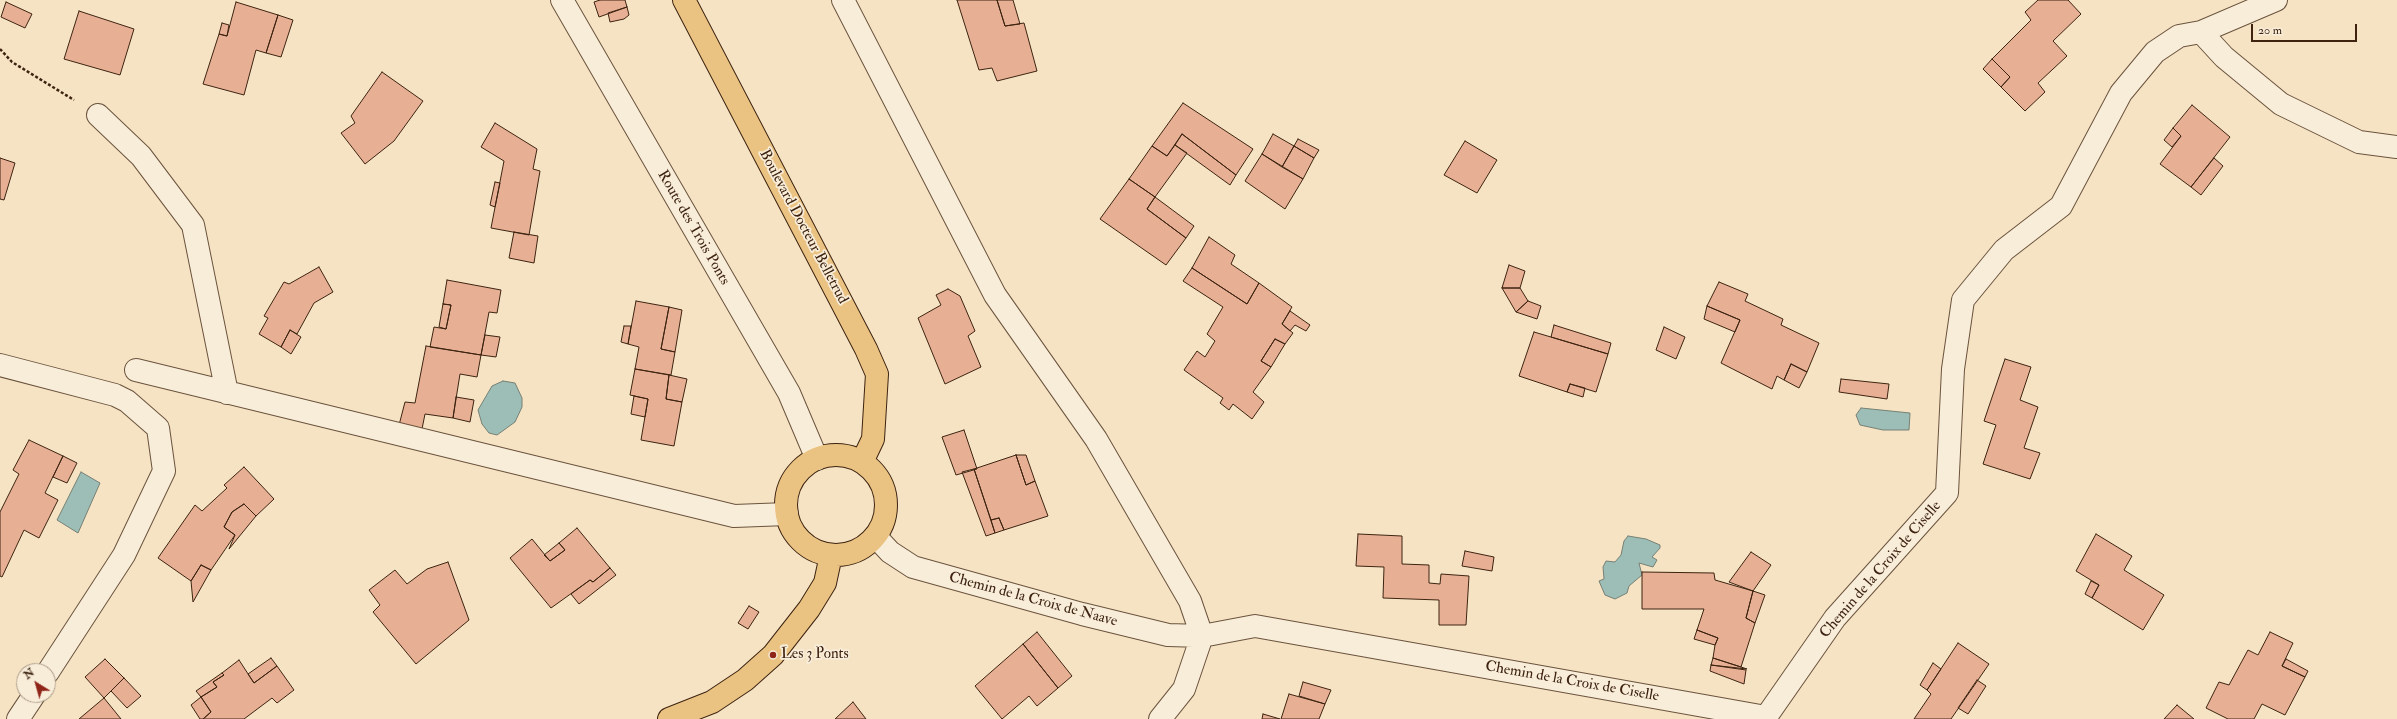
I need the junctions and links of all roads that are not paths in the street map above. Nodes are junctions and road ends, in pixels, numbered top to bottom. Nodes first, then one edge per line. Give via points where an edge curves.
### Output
1 (562, 0) edge
2 (684, 0) edge
3 (843, 0) edge
4 (2276, 0) edge
5 (2201, 32) junction
6 (98, 115) road end
7 (2397, 147) edge
8 (0, 366) edge
9 (136, 370) dead end
10 (227, 393) junction
11 (817, 459) junction
12 (862, 462) junction
13 (787, 514) junction
14 (876, 536) junction
15 (831, 555) junction
16 (1202, 636) junction
17 (54, 663) edge
18 (29, 703) edge
19 (1768, 718) edge
20 (18, 719) edge
21 (669, 719) edge
22 (1160, 719) edge

1 - 11 street, Route des Trois Ponts via 789,393
2 - 12 main road, Boulevard Docteur Belletrud via 877,374 873,439
3 - 16 street via 995,295 1096,440 1190,601
4 - 5 street, Chemin de la Croix de Ciselle
5 - 7 street via 2224,57 2281,104 2359,142
5 - 19 street, Chemin de la Croix de Ciselle via 2179,36 2155,52 2120,93 2061,206 2004,250 1963,300 1953,369 1947,493 1835,618
6 - 10 street via 141,156 193,225
8 - 17 street via 114,395 127,401 158,428 164,472 124,555
9 - 10 street
10 - 13 street via 734,516
11 - 12 main road via 832,455 848,456
11 - 13 main road via 800,470 789,488
12 - 14 main road via 878,476 886,496 885,517
13 - 15 main road via 792,531 809,548
14 - 15 main road via 856,552
14 - 16 street, Chemin de la Croix de Naave via 890,552 913,566 1168,635
15 - 21 main road via 825,583 809,609 773,655 745,680 712,702
16 - 19 street, Chemin de la Croix de Ciselle via 1255,626
16 - 22 street via 1184,689
18 - 20 street

